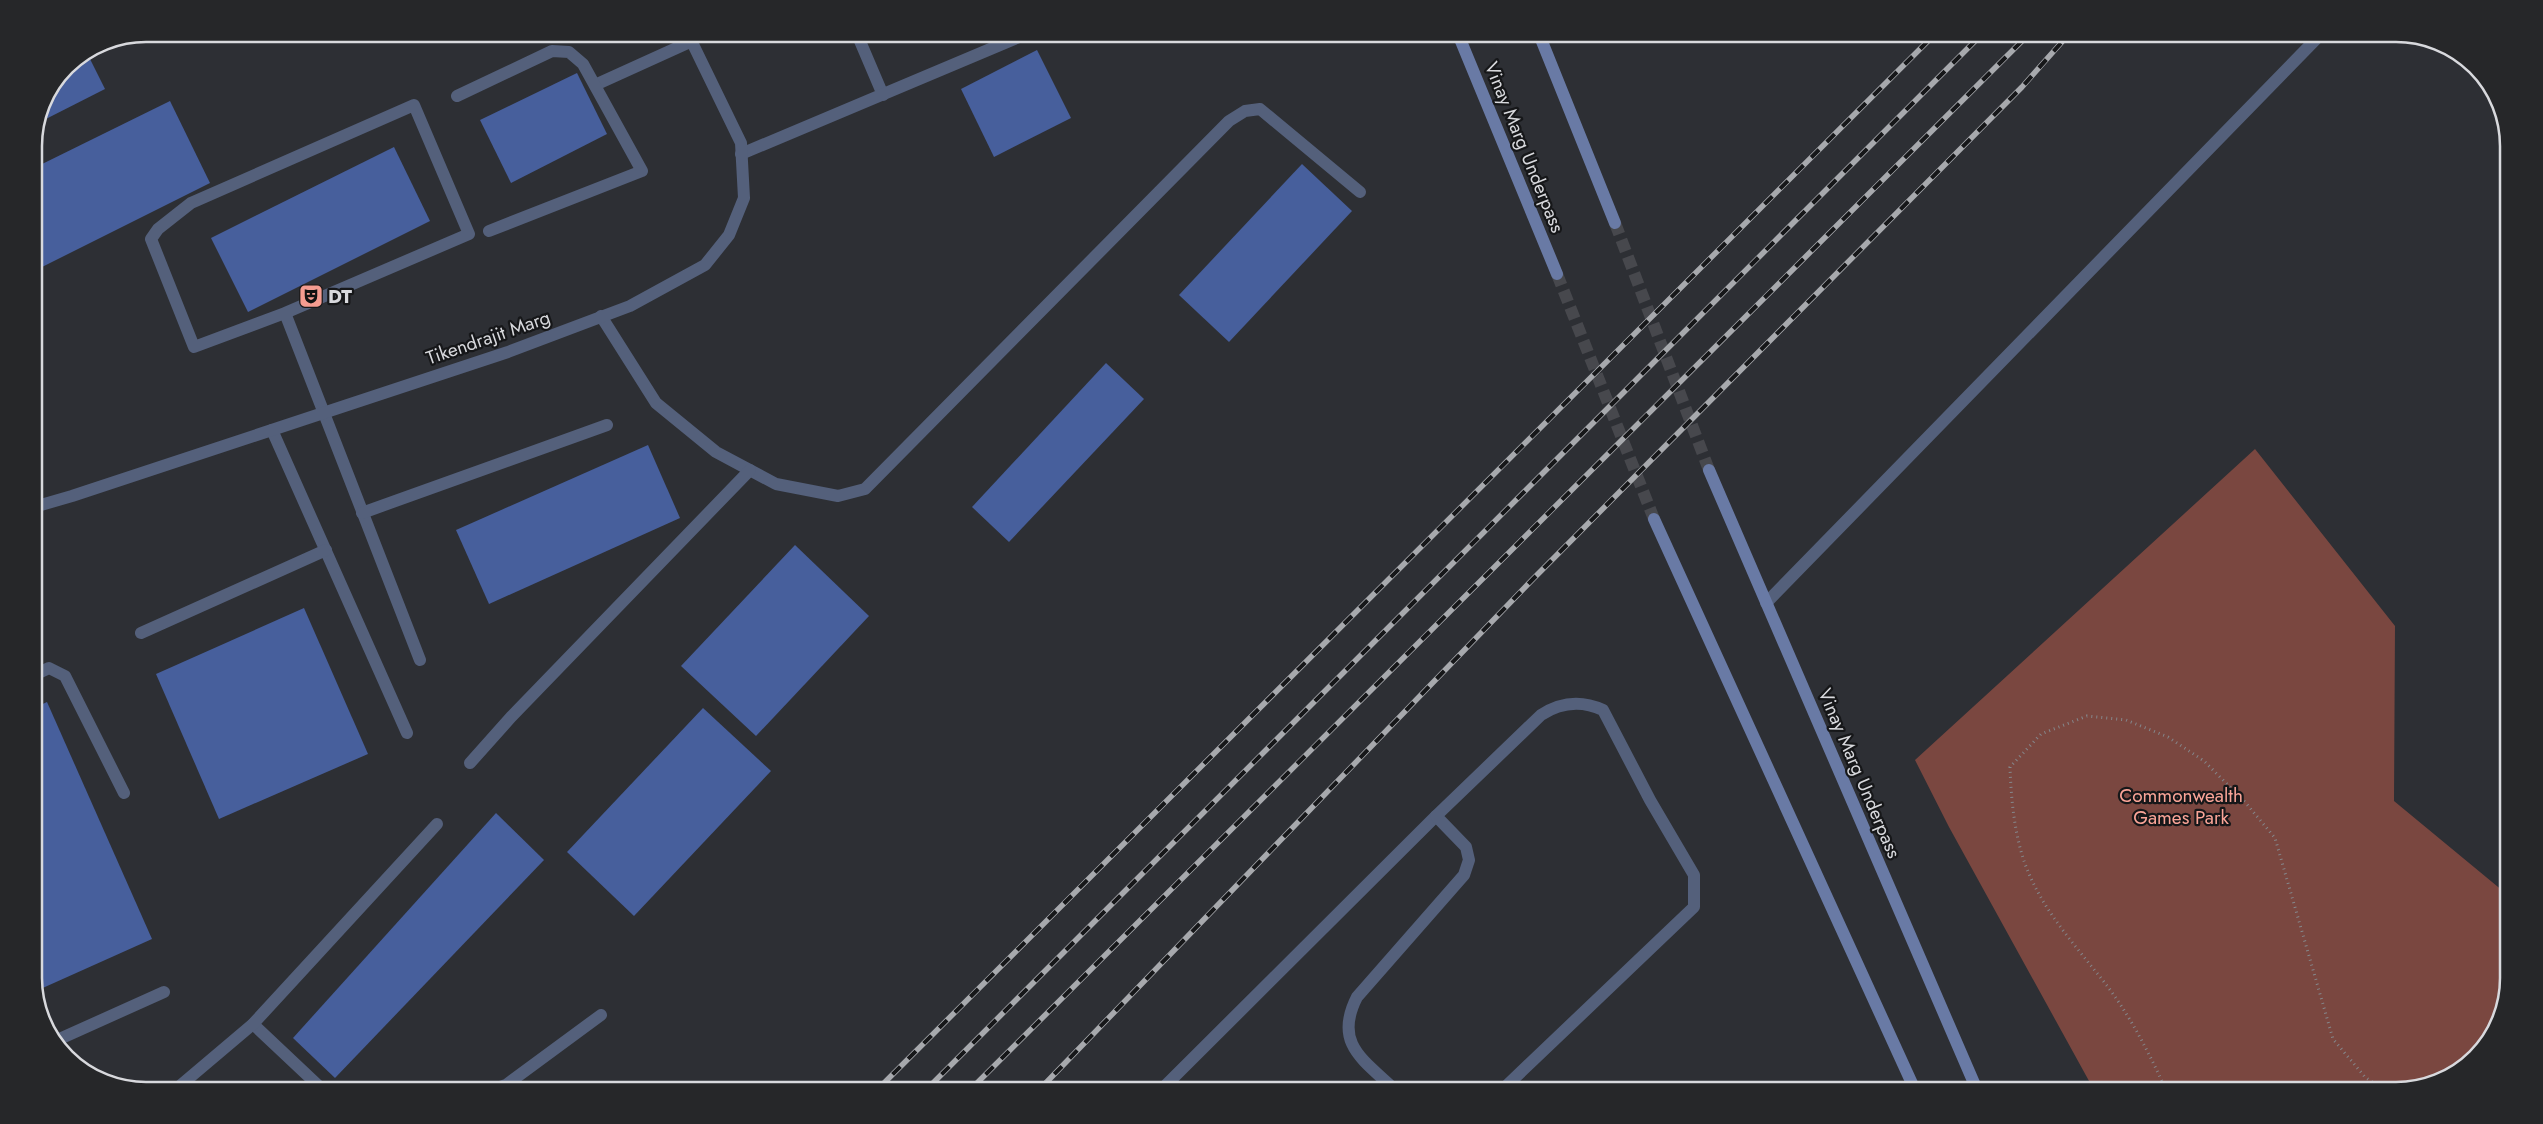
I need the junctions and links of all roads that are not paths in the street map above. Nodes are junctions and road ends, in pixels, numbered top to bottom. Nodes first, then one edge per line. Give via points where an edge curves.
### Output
1 (682, 42) edge
2 (692, 42) edge
3 (860, 42) edge
4 (1007, 42) edge
5 (1461, 42) edge
6 (1542, 42) edge
7 (2313, 42) edge
8 (595, 85) junction
9 (883, 95) junction
10 (457, 96) dead end
11 (741, 154) junction
12 (1360, 192) dead end
13 (1615, 223) tunnel mouth
14 (489, 231) dead end
15 (1557, 274) tunnel mouth
16 (284, 313) junction
17 (601, 316) junction
18 (322, 414) junction
19 (607, 424) dead end
20 (272, 430) junction
21 (750, 470) junction
22 (1709, 470) tunnel mouth
23 (43, 504) edge
24 (362, 513) junction
25 (1654, 518) tunnel mouth
26 (326, 550) junction
27 (1766, 603) junction
28 (141, 634) dead end
29 (420, 660) dead end
30 (43, 671) edge
31 (407, 733) dead end
32 (470, 763) dead end
33 (124, 793) dead end
34 (1436, 816) junction
35 (437, 824) dead end
36 (164, 992) dead end
37 (601, 1015) dead end
38 (253, 1024) junction
39 (62, 1038) edge
40 (184, 1082) edge
41 (315, 1082) edge
42 (510, 1082) edge
43 (1169, 1082) edge
44 (1387, 1082) edge
45 (1510, 1082) edge
46 (1911, 1082) edge
47 (1975, 1082) edge

1 - 8 street
2 - 11 street, Tikendrajit Marg via 741,143
3 - 9 street
4 - 9 street
5 - 15 main road, Vinay Marg Underpass
6 - 13 main road
7 - 27 street
8 - 10 street via 583,64 569,52 552,51
8 - 14 street via 642,171
9 - 11 street
11 - 17 street, Tikendrajit Marg via 744,198 729,235 705,265 630,306
12 - 21 street via 1260,109 1246,111 1229,121 865,489 838,496 776,484
16 - 16 street via 194,347 151,239 158,229 190,203 414,105 469,234
16 - 18 street
17 - 18 street, Tikendrajit Marg via 508,352
17 - 21 street via 656,403 716,452
18 - 20 street, Tikendrajit Marg
18 - 24 street
19 - 24 street
20 - 23 street, Tikendrajit Marg
20 - 26 street
21 - 32 street
22 - 27 main road, Vinay Marg Underpass
24 - 29 street
25 - 46 main road
26 - 28 street
26 - 31 street
27 - 47 main road, Vinay Marg Underpass
30 - 33 street via 49,668 65,676
34 - 43 street
34 - 44 street via 1466,847 1469,860 1464,875 1357,997 1349,1014 1348,1032 1355,1051
34 - 45 street via 1541,715 1556,705 1588,704 1602,710 1694,875 1694,907
35 - 38 street
36 - 39 street
37 - 42 street
38 - 40 street
38 - 41 street

